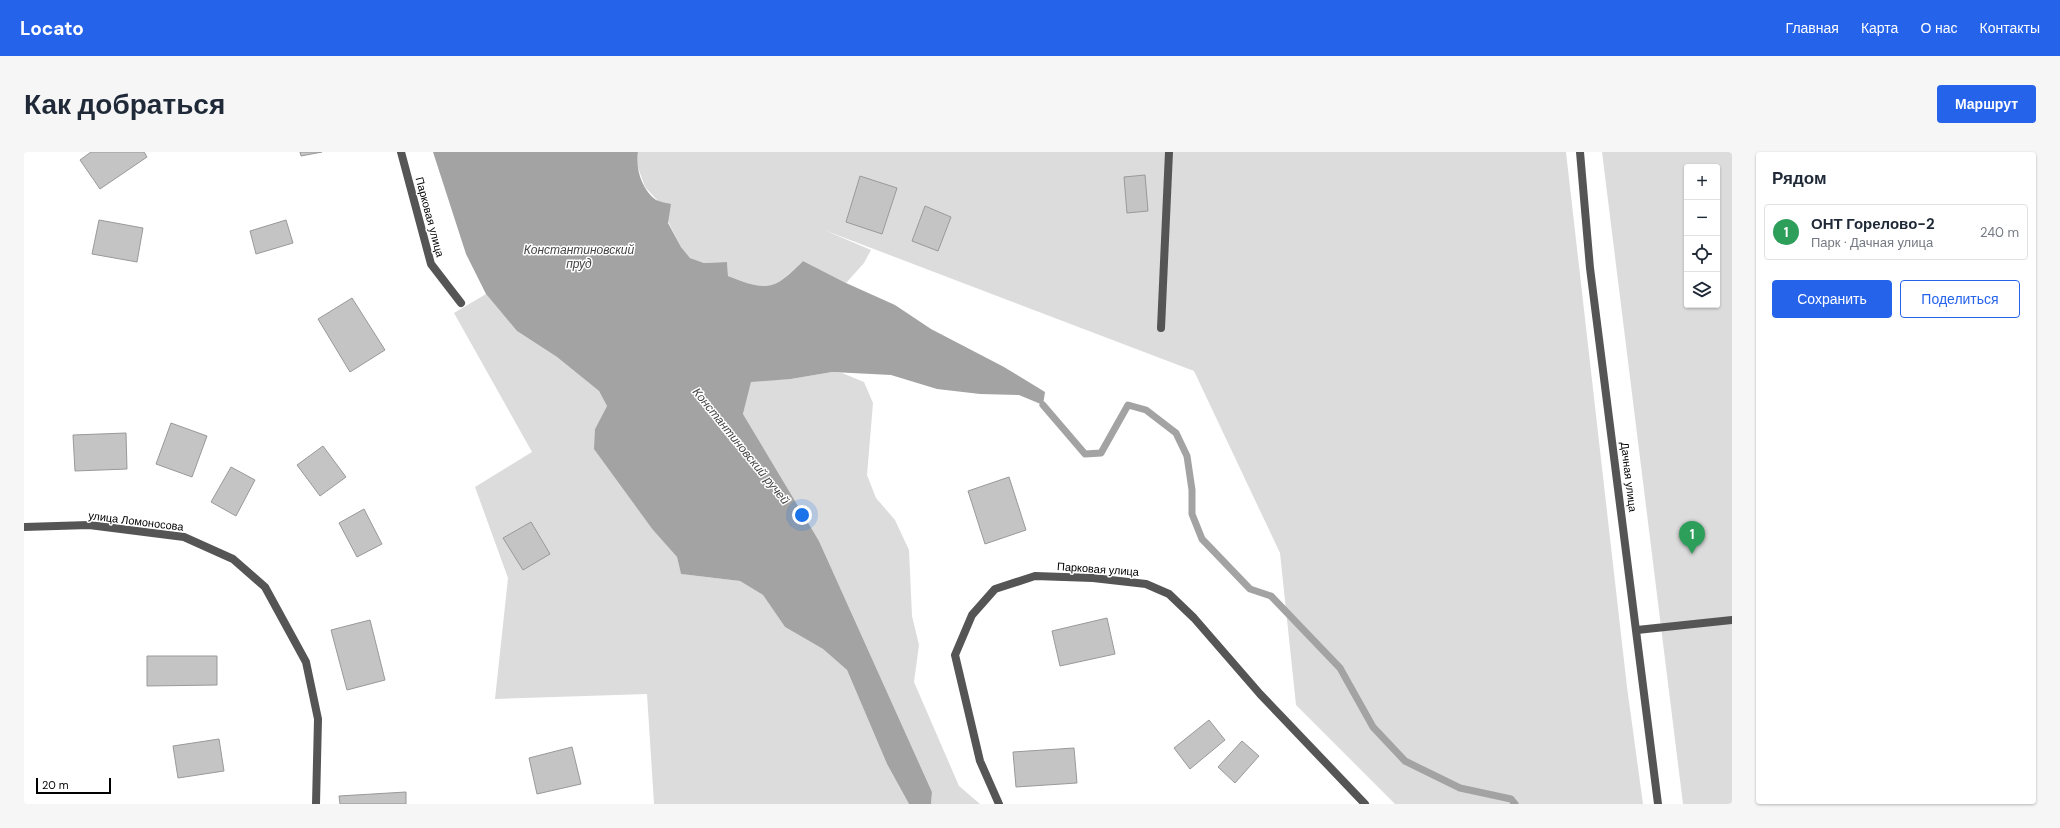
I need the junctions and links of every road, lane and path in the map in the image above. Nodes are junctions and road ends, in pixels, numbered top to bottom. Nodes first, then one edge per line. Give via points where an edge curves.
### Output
1 (401, 152) edge
2 (1169, 152) edge
3 (1580, 152) edge
4 (461, 303) dead end
5 (1161, 328) dead end
6 (24, 527) edge
7 (1732, 620) edge
8 (1637, 630) junction
9 (316, 804) edge
10 (999, 804) edge
11 (1365, 804) edge
12 (1658, 804) edge

1 - 4 street, Парковая улица via 431,264
2 - 5 street
3 - 8 street, Дачная улица via 1590,268
6 - 9 street, улица Ломоносова via 89,525 184,537 233,559 265,587 306,662 318,719
7 - 8 street
8 - 12 street, Дачная улица
10 - 11 street, Парковая улица via 980,761 955,655 972,615 995,589 1035,576 1093,578 1146,584 1169,594

